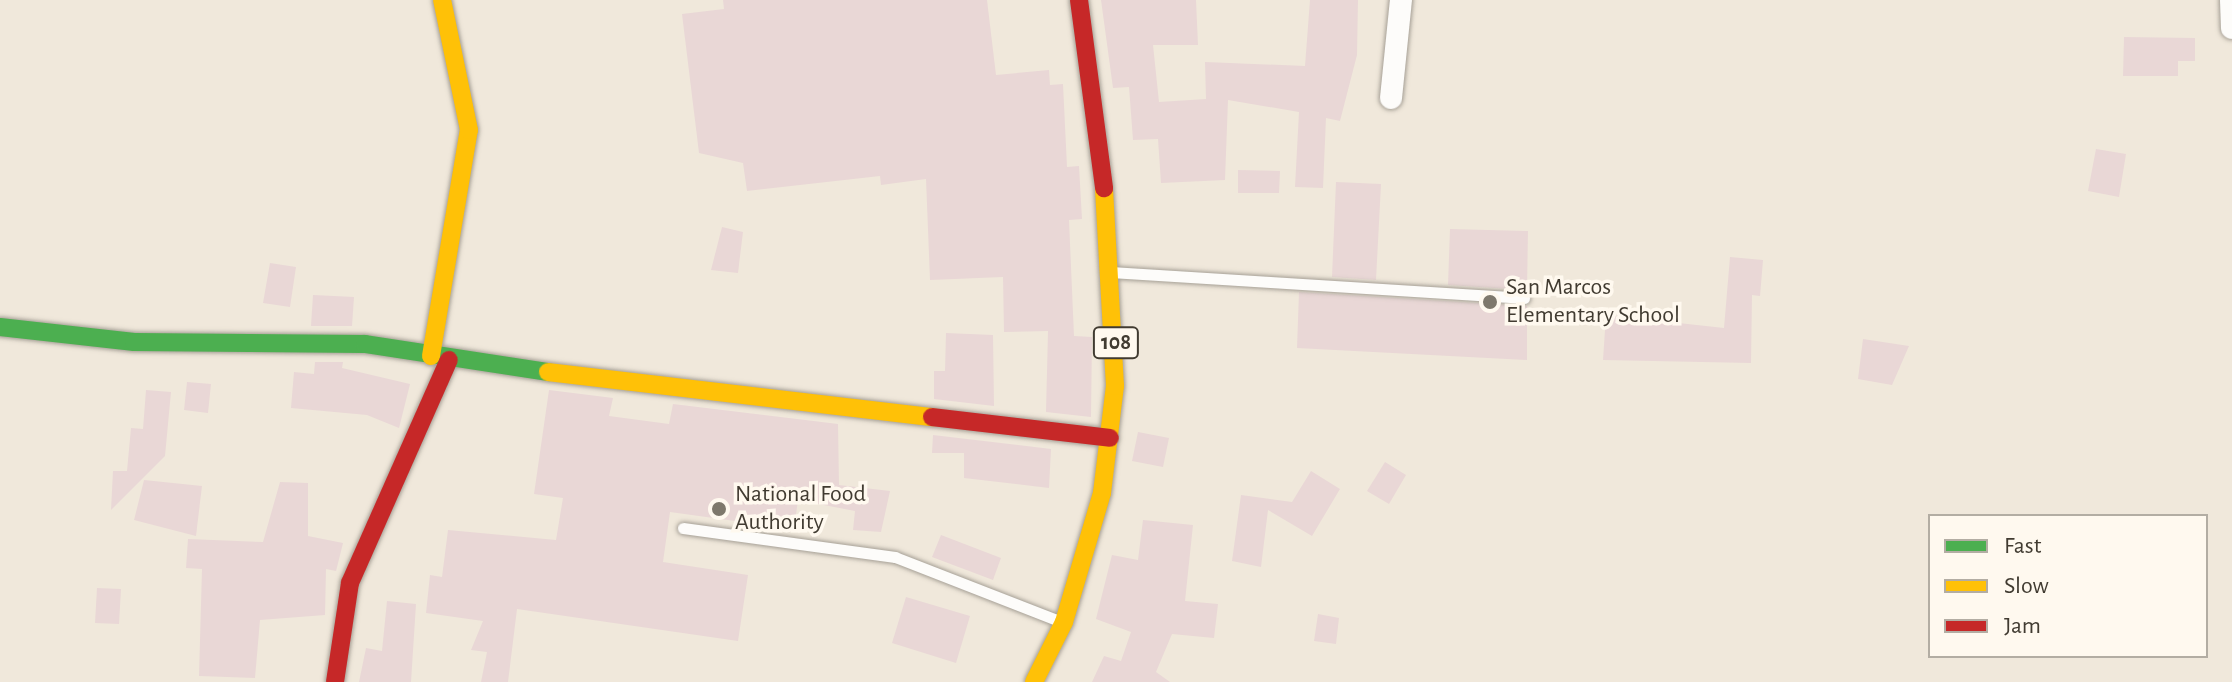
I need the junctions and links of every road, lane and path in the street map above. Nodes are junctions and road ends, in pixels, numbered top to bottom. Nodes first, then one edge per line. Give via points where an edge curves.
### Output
1 (442, 0) edge
2 (1079, 0) edge
3 (1401, 0) edge
4 (2231, 0) edge
5 (2232, 28) edge
6 (1391, 98) dead end
7 (1112, 272) junction
8 (1524, 298) dead end
9 (0, 327) edge
10 (440, 358) junction
11 (1110, 438) junction
12 (683, 528) dead end
13 (1064, 622) junction
14 (335, 682) edge
15 (1034, 682) edge

1 - 10 street via 469,130
2 - 7 street, 108
3 - 6 street
4 - 5 street
7 - 8 lane
7 - 11 street, 108
9 - 10 street via 134,342 365,344
10 - 11 street
10 - 14 street via 350,583
11 - 13 street, 108 via 1102,493
12 - 13 lane via 895,557
13 - 15 street, 108

